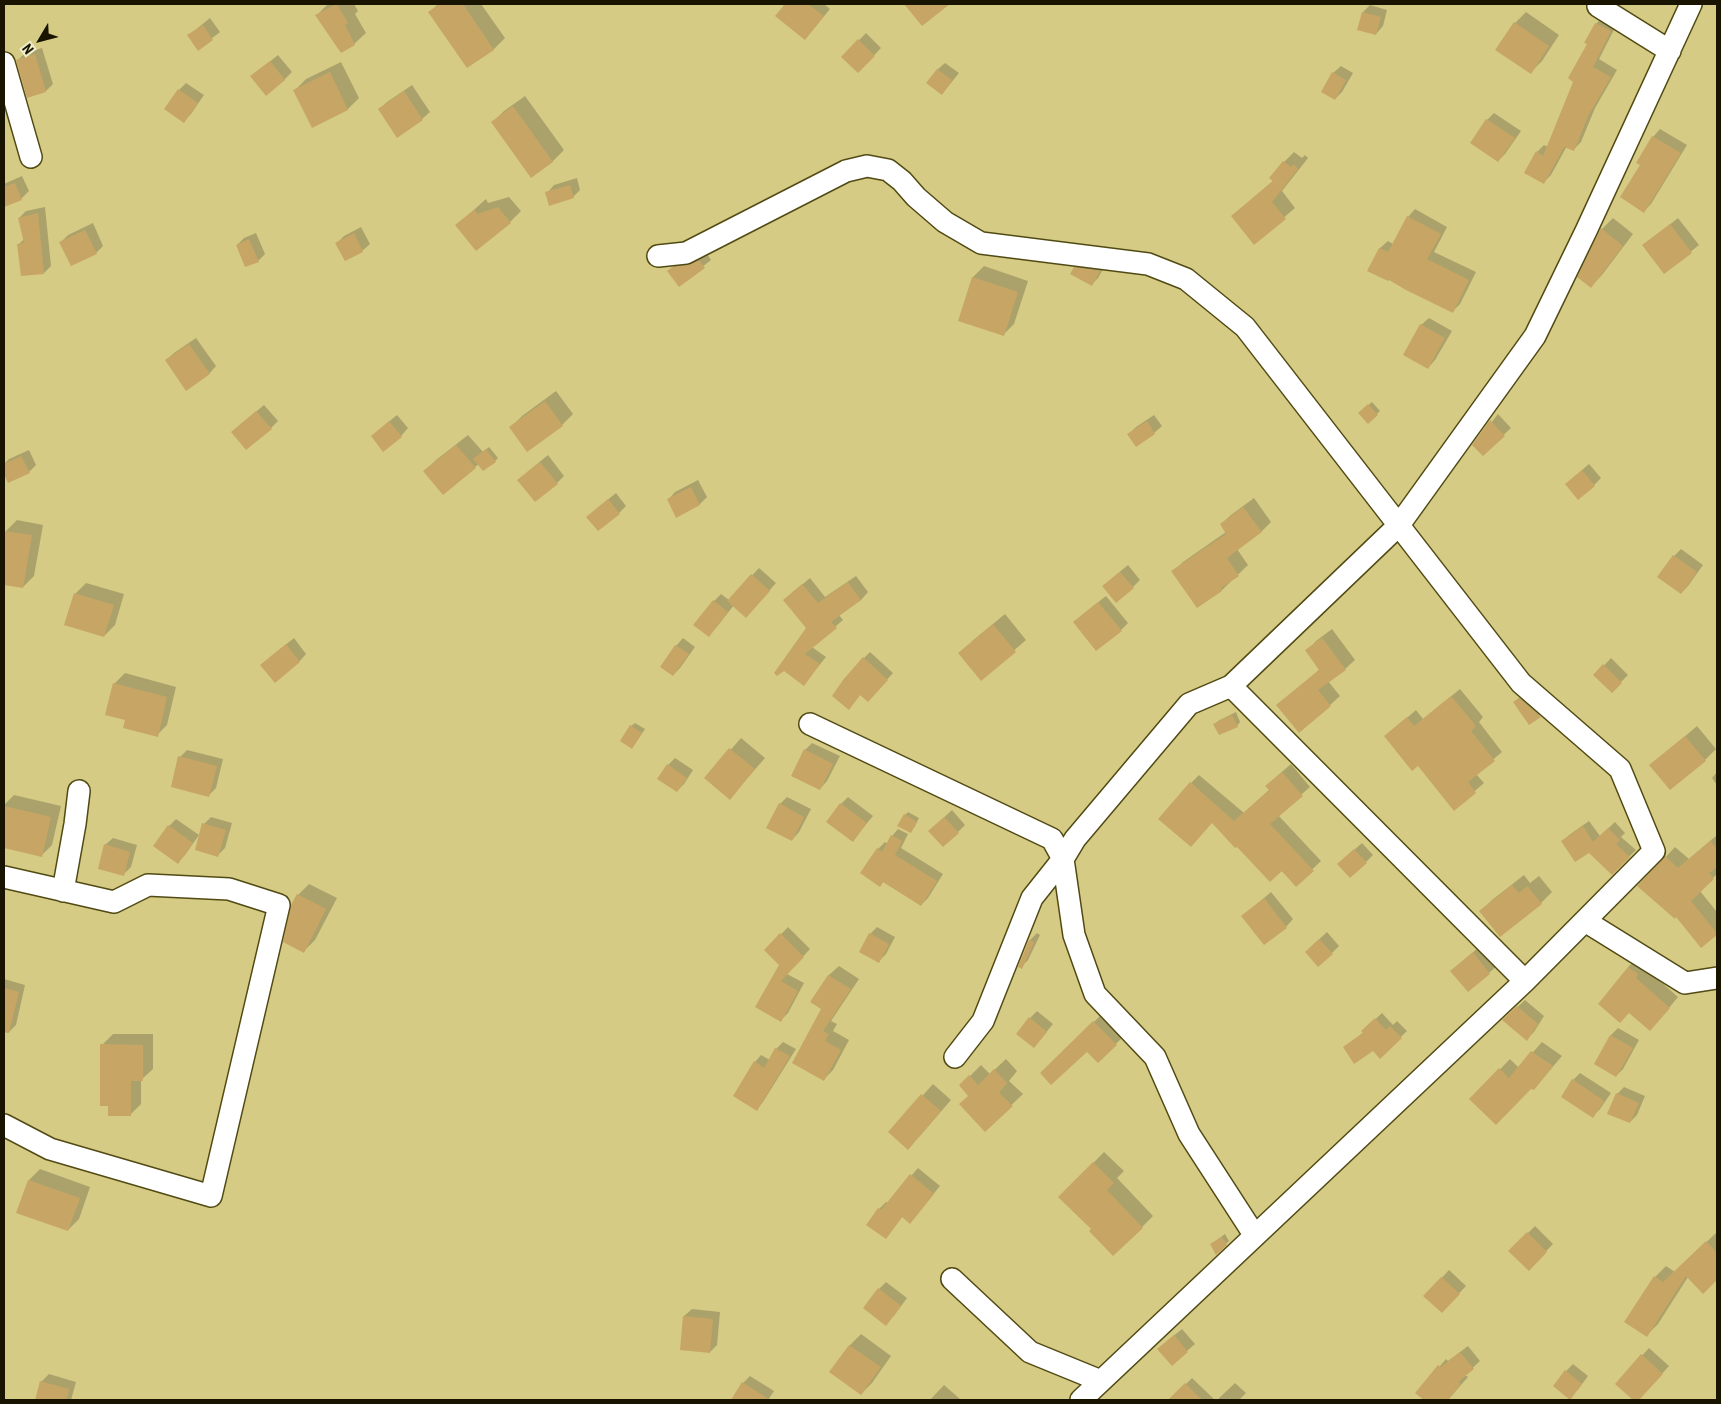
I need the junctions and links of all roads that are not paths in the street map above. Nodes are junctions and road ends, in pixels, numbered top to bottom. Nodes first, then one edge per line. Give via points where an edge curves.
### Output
1 (1692, 4) edge
2 (1598, 6) dead end
3 (1670, 51) junction
4 (4, 63) edge
5 (31, 157) dead end
6 (658, 256) dead end
7 (1399, 525) junction
8 (1231, 686) junction
9 (810, 724) dead end
10 (79, 791) dead end
11 (1063, 859) junction
12 (4, 877) edge
13 (62, 891) junction
14 (1585, 921) junction
15 (1717, 978) edge
16 (1525, 981) junction
17 (955, 1057) dead end
18 (4, 1125) edge
19 (1255, 1236) junction
20 (952, 1279) dead end
21 (1101, 1381) junction
22 (1081, 1400) edge

1 - 3 street
2 - 3 street
3 - 7 street via 1534,336
4 - 5 street
6 - 7 street via 686,253 846,171 867,166 888,170 945,222 981,243 1148,264 1186,279 1245,327
7 - 8 street
7 - 14 street via 1521,683 1620,769 1654,851
8 - 11 street via 1189,704 1075,839
8 - 16 street
9 - 11 street via 1052,839
10 - 13 street
11 - 17 street via 1032,898 983,1021
11 - 19 street via 1074,935 1095,994 1155,1057 1189,1134
12 - 13 street
13 - 18 street via 114,902 148,885 229,889 279,905 211,1196 50,1149
14 - 15 street via 1685,983
14 - 16 street
16 - 19 street
19 - 21 street
20 - 21 street via 1030,1352
21 - 22 street

